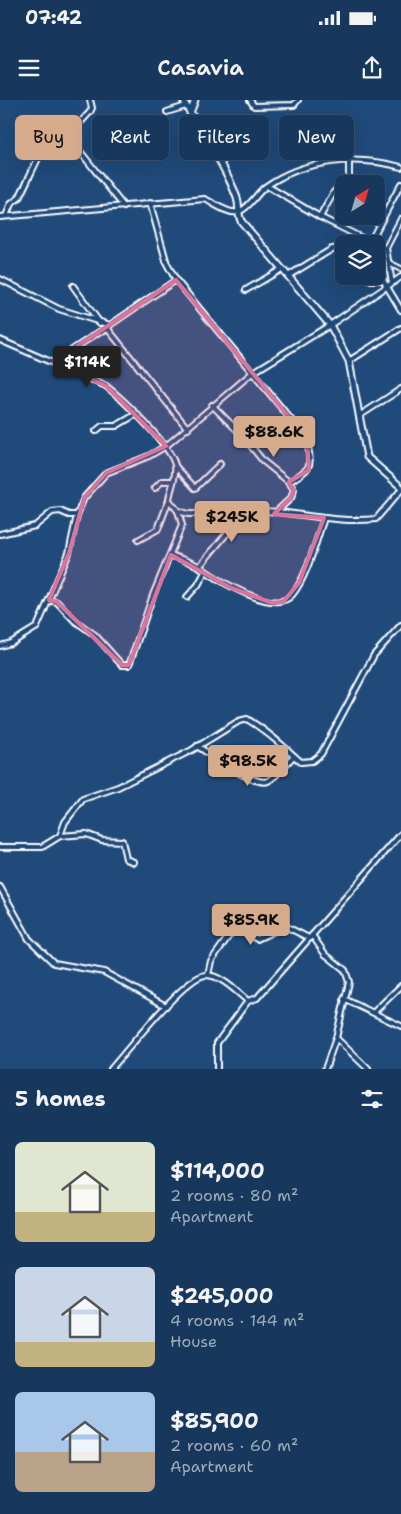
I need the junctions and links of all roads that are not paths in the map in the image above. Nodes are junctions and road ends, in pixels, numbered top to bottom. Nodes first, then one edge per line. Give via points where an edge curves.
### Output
1 (90, 100) edge
2 (183, 100) edge
3 (195, 100) edge
4 (250, 100) edge
5 (298, 100) edge
6 (186, 106) junction
7 (167, 112) dead end
8 (190, 113) junction
9 (82, 121) edge
10 (82, 154) edge
11 (37, 160) edge
12 (322, 160) edge
13 (349, 160) junction
14 (323, 163) junction
15 (401, 167) edge
16 (401, 184) edge
17 (267, 186) junction
18 (150, 204) junction
19 (124, 207) junction
20 (237, 212) junction
21 (6, 216) junction
22 (0, 217) edge
23 (320, 217) junction
24 (401, 219) edge
25 (355, 235) edge
26 (375, 235) edge
27 (386, 248) joint
28 (335, 249) edge
29 (389, 263) junction
30 (282, 269) junction
31 (401, 269) edge
32 (288, 276) junction
33 (401, 277) edge
34 (0, 279) edge
35 (176, 280) junction
36 (385, 283) edge
37 (392, 283) junction
38 (73, 286) dead end
39 (387, 286) junction
40 (246, 290) dead end
41 (401, 310) edge
42 (100, 323) junction
43 (330, 326) junction
44 (109, 327) junction
45 (401, 328) edge
46 (0, 340) edge
47 (349, 361) junction
48 (54, 362) junction
49 (252, 373) junction
50 (401, 389) edge
51 (212, 405) junction
52 (135, 415) junction
53 (358, 417) junction
54 (188, 429) junction
55 (96, 430) dead end
56 (166, 446) junction
57 (220, 464) dead end
58 (175, 466) junction
59 (173, 481) junction
60 (289, 482) junction
61 (155, 488) dead end
62 (401, 488) edge
63 (169, 500) junction
64 (178, 511) junction
65 (258, 512) junction
66 (276, 512) junction
67 (77, 514) junction
68 (324, 518) junction
69 (0, 534) edge
70 (138, 540) dead end
71 (171, 555) junction
72 (199, 567) junction
73 (205, 572) junction
74 (187, 597) dead end
75 (49, 600) junction
76 (401, 625) edge
77 (0, 646) edge
78 (198, 746) junction
79 (294, 756) junction
80 (401, 834) edge
81 (60, 836) junction
82 (0, 847) edge
83 (134, 862) dead end
84 (0, 887) edge
85 (311, 937) junction
86 (208, 975) junction
87 (401, 986) edge
88 (344, 999) junction
89 (248, 1001) junction
90 (166, 1006) junction
91 (374, 1012) junction
92 (401, 1026) edge
93 (336, 1038) junction
94 (111, 1069) edge
95 (217, 1069) edge
96 (325, 1069) edge
97 (368, 1069) edge

1 - 9 street via 92,108
2 - 6 street
3 - 8 street
4 - 5 street via 254,106 294,105
6 - 7 street
6 - 8 street
8 - 20 street via 224,170 237,198
10 - 19 street
11 - 21 street via 19,198 11,204
12 - 14 street
13 - 14 street
13 - 15 street via 384,162
13 - 23 street via 349,177 334,192
14 - 17 street via 292,172
16 - 26 street
17 - 20 street
17 - 23 street
18 - 19 street
18 - 20 street via 205,199 230,212
18 - 35 street via 167,264
19 - 21 street
20 - 30 street
21 - 22 street
23 - 25 street
24 - 27 street
27 - 29 street
28 - 32 street
29 - 31 street
29 - 37 street
30 - 32 street
30 - 40 street
32 - 43 street
33 - 37 street
34 - 42 street via 59,309
35 - 44 street
35 - 49 street
36 - 39 street
37 - 39 street
38 - 42 street
39 - 41 street
39 - 43 street
42 - 44 street
43 - 47 street
43 - 49 street
44 - 48 street
44 - 54 street
45 - 47 street
46 - 48 street
47 - 53 street
48 - 52 street via 106,386
49 - 51 street
49 - 60 street via 307,439 308,470
50 - 53 street
51 - 54 street
51 - 60 street via 263,461
52 - 55 street via 116,426 102,426
52 - 56 street
53 - 62 street via 367,457
54 - 56 street
56 - 58 street
56 - 67 street via 106,473 84,498
57 - 58 street via 195,488
58 - 59 street
59 - 61 street via 162,481
59 - 63 street
60 - 66 street via 294,490 291,498
62 - 68 street via 376,519
63 - 64 street
63 - 70 street via 158,530
64 - 65 street via 188,514
64 - 71 street via 182,525
65 - 66 street
65 - 72 street via 228,532
66 - 68 street
67 - 69 street via 52,512 35,526
67 - 75 street via 70,553
68 - 73 street via 299,582 283,602 272,603 229,586
71 - 72 street
71 - 75 street via 153,595 129,665 122,665 57,602
72 - 73 street
73 - 74 street
75 - 77 street via 37,626 11,643
76 - 79 street via 374,655 321,754 312,761 301,762
78 - 79 street via 261,782 270,780
78 - 79 street via 247,719 274,736
78 - 81 street via 118,787 83,799 65,822
80 - 85 street
81 - 82 street via 42,847
81 - 83 street via 86,834 102,840 122,841 126,858
84 - 90 street via 29,939 54,963 104,972
85 - 86 street via 285,926 257,939 236,926 211,961
85 - 88 street via 345,970 349,982
85 - 89 street via 257,998
86 - 89 street via 226,983
86 - 90 street via 196,977
87 - 91 street
88 - 91 street
88 - 93 street
89 - 95 street via 217,1043
90 - 94 street
91 - 92 street
93 - 96 street
93 - 97 street

